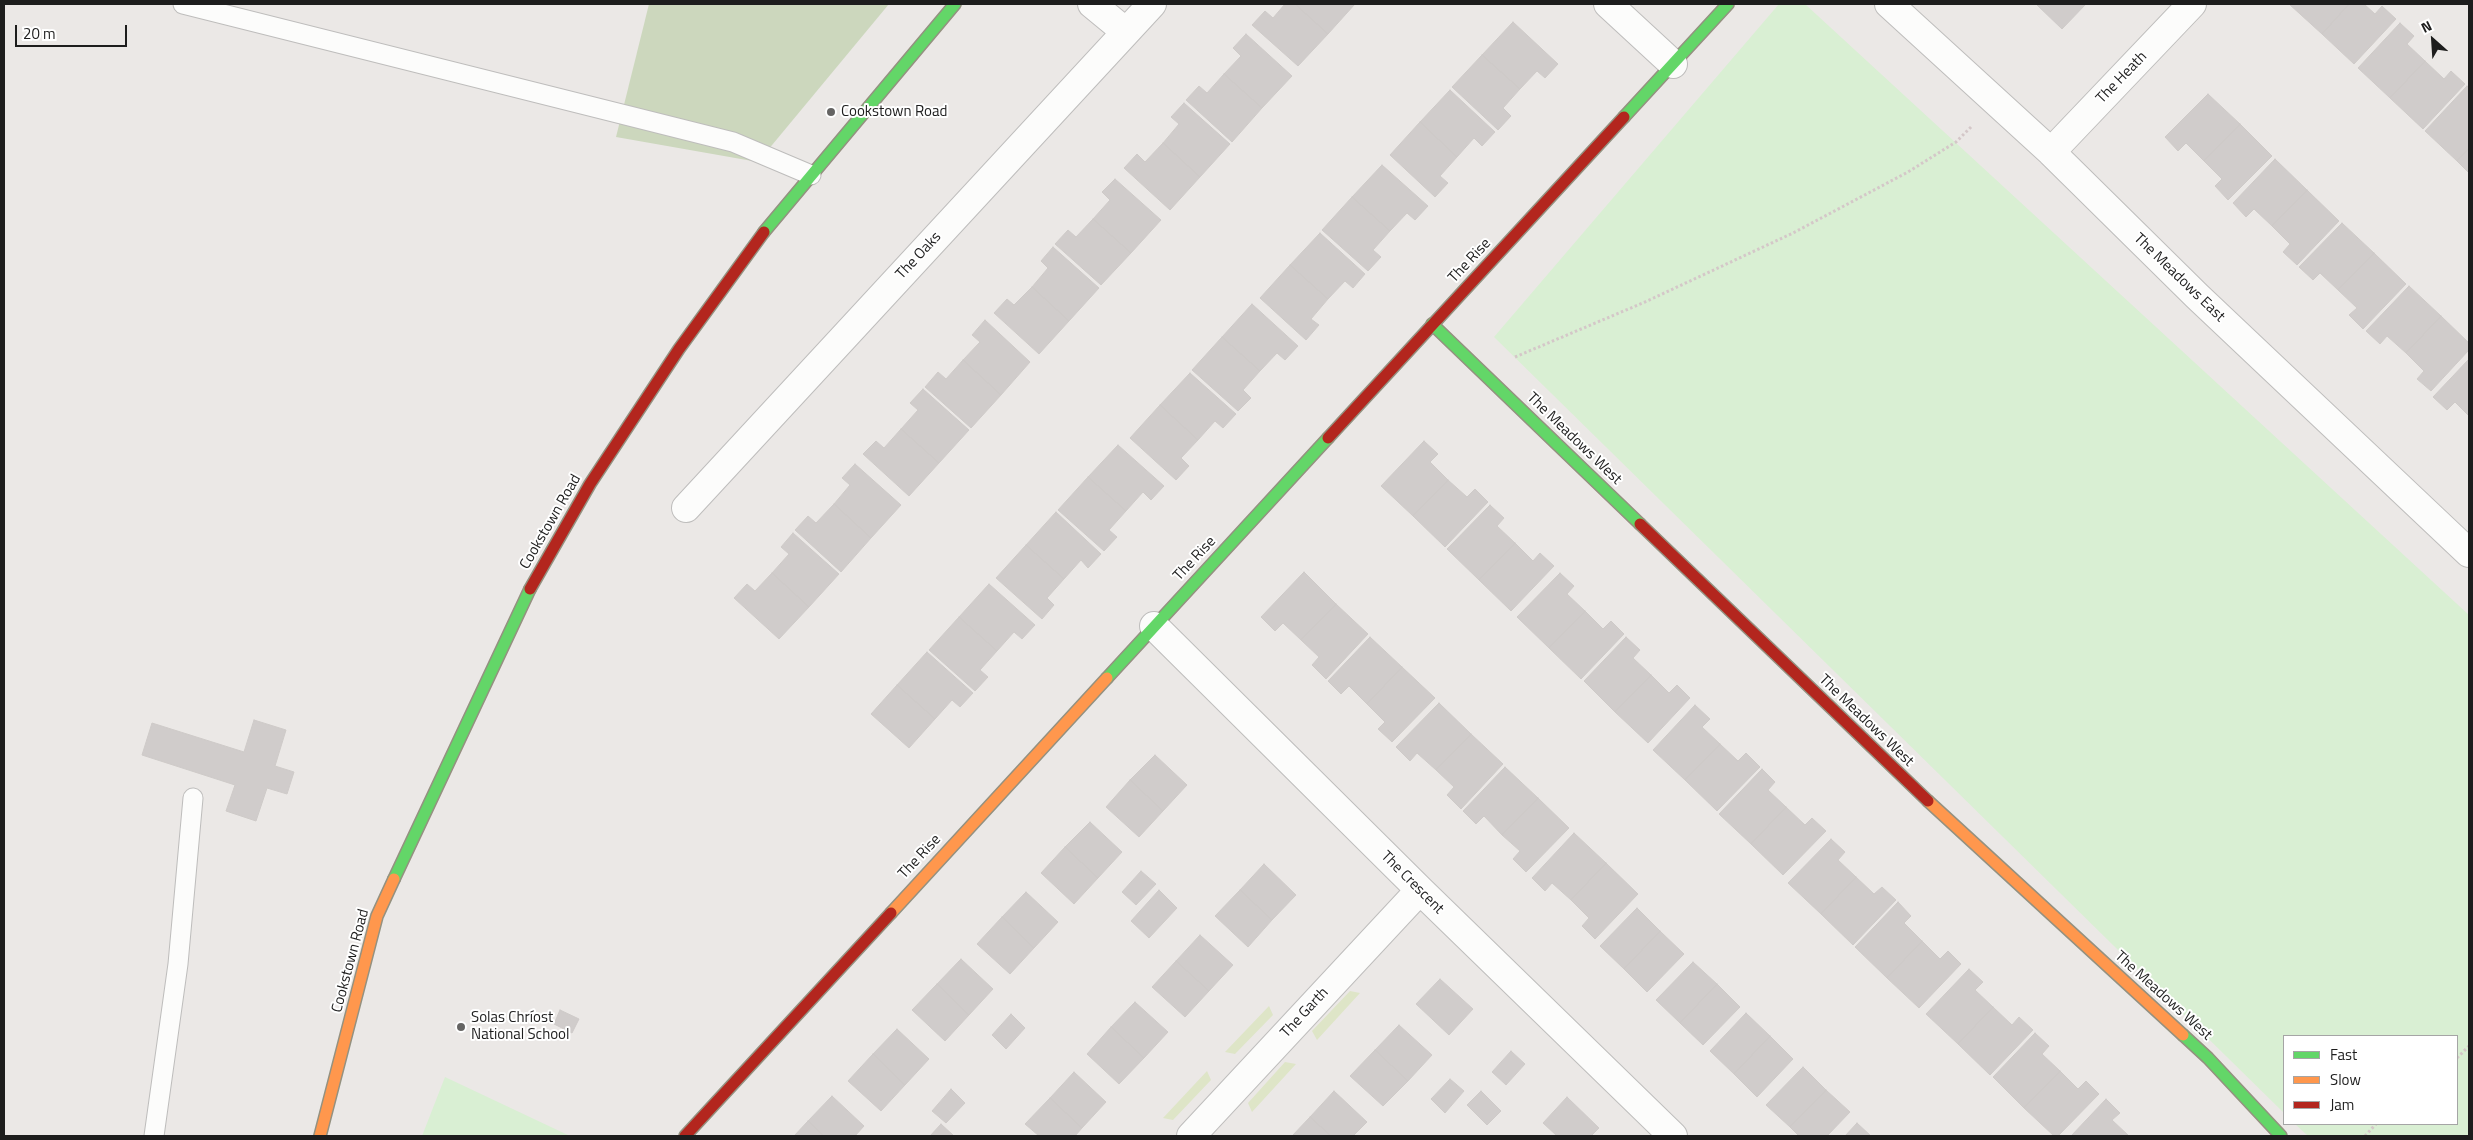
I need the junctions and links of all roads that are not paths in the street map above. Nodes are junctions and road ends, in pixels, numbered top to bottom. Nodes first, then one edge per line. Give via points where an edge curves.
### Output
1 (183, 4) edge
2 (955, 4) edge
3 (1092, 4) edge
4 (1152, 4) edge
5 (1608, 4) edge
6 (1728, 4) edge
7 (1889, 4) edge
8 (2192, 4) edge
9 (1126, 32) junction
10 (1673, 64) junction
11 (2051, 152) junction
12 (811, 175) junction
13 (1432, 324) junction
14 (686, 508) dead end
15 (2469, 553) edge
16 (1154, 626) junction
17 (193, 798) dead end
18 (1420, 890) junction
19 (154, 1136) edge
20 (320, 1136) edge
21 (685, 1136) edge
22 (1191, 1136) edge
23 (1673, 1136) edge
24 (2281, 1136) edge

1 - 12 lane via 733,142
2 - 12 street, Cookstown Road
3 - 9 street
4 - 9 street, The Oaks
5 - 10 street
6 - 10 street, The Rise
7 - 11 street, The Meadows East
8 - 11 street, The Heath
9 - 14 street, The Oaks
10 - 13 street, The Rise
11 - 15 street, The Meadows East via 2197,296
12 - 20 street, Cookstown Road via 774,218 679,349 590,484 537,574 377,916
13 - 16 street, The Rise
13 - 24 street, The Meadows West via 1926,799 2208,1058
16 - 18 street, The Crescent
16 - 21 street, The Rise
17 - 19 lane via 178,964
18 - 22 street, The Garth
18 - 23 street, The Crescent

